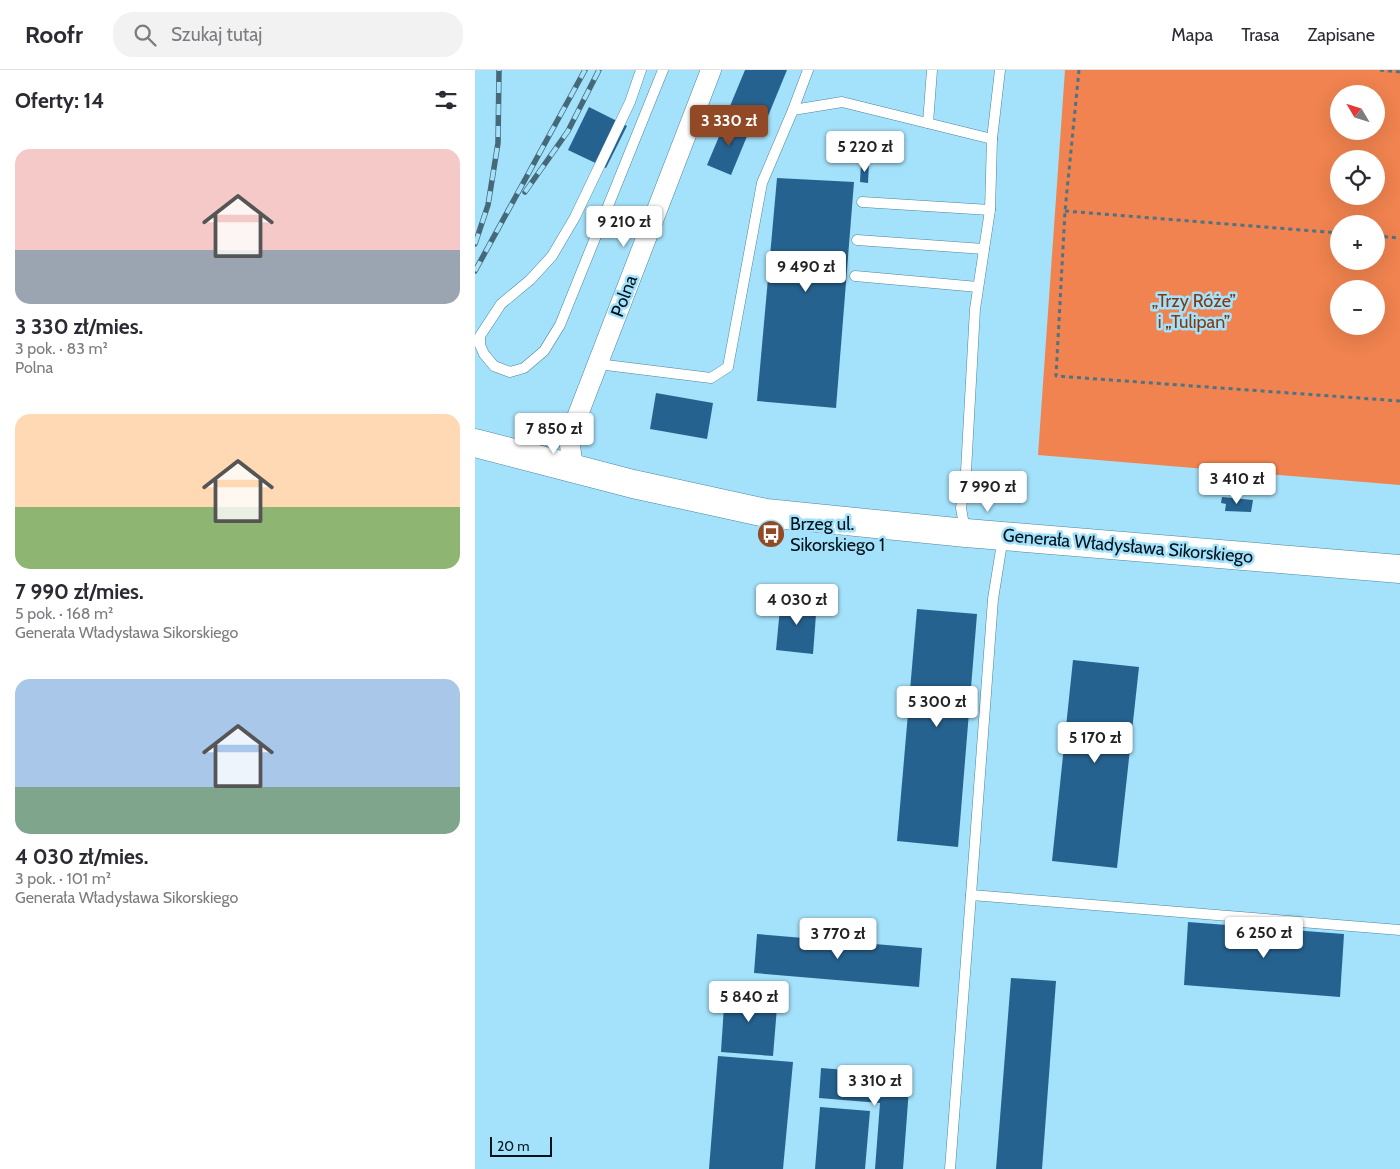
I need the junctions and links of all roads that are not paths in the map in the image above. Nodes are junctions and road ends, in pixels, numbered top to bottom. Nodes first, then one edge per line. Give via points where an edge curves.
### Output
1 (641, 70) edge
2 (663, 70) edge
3 (711, 70) edge
4 (808, 70) edge
5 (932, 70) edge
6 (1000, 70) edge
7 (793, 110) junction
8 (928, 123) junction
9 (992, 139) junction
10 (862, 202) dead end
11 (989, 210) junction
12 (857, 240) dead end
13 (984, 249) junction
14 (855, 276) dead end
15 (978, 287) junction
16 (598, 364) junction
17 (475, 444) edge
18 (573, 468) junction
19 (965, 533) junction
20 (1003, 536) junction
21 (1400, 569) edge
22 (971, 895) junction
23 (1400, 930) edge
24 (950, 1169) edge

1 - 2 lane via 630,102 557,248 530,280 501,304 480,336 484,354 494,366 510,372 524,368 544,351 561,325
3 - 16 street, Polna
4 - 7 lane
5 - 8 lane
6 - 9 lane
7 - 8 lane via 842,102
7 - 16 lane via 762,182 728,367 711,378
8 - 9 lane
9 - 11 lane
10 - 11 lane
11 - 13 lane
12 - 13 lane
13 - 15 lane
14 - 15 lane
15 - 19 lane via 961,508
16 - 18 street, Polna via 569,438
17 - 18 main road, Generała Władysława Sikorskiego
18 - 19 main road, Generała Władysława Sikorskiego via 766,513
19 - 20 main road, Generała Władysława Sikorskiego
20 - 21 main road, Generała Władysława Sikorskiego
20 - 22 lane via 993,599
22 - 23 lane
22 - 24 lane

